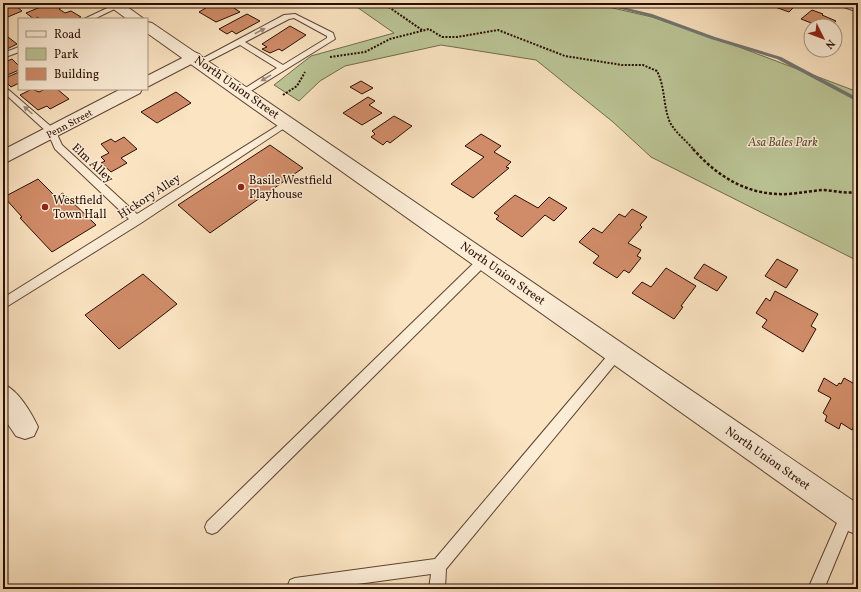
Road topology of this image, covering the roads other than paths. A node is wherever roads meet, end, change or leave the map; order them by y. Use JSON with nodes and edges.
{"nodes":[{"id":1,"x":846,"y":3,"type":"edge"},
{"id":2,"x":118,"y":4,"type":"edge"},
{"id":3,"x":858,"y":8,"type":"edge"},
{"id":4,"x":90,"y":18,"type":"edge"},
{"id":5,"x":135,"y":18,"type":"edge"},
{"id":6,"x":148,"y":27,"type":"edge"},
{"id":7,"x":239,"y":41,"type":"junction"},
{"id":8,"x":18,"y":49,"type":"edge"},
{"id":9,"x":3,"y":56,"type":"edge"},
{"id":10,"x":197,"y":60,"type":"junction"},
{"id":11,"x":283,"y":68,"type":"junction"},
{"id":12,"x":148,"y":82,"type":"edge"},
{"id":13,"x":3,"y":88,"type":"edge"},
{"id":14,"x":132,"y":90,"type":"edge"},
{"id":15,"x":243,"y":92,"type":"junction"},
{"id":16,"x":288,"y":123,"type":"junction"},
{"id":17,"x":52,"y":132,"type":"junction"},
{"id":18,"x":3,"y":158,"type":"edge"},
{"id":19,"x":136,"y":220,"type":"junction"},
{"id":20,"x":484,"y":260,"type":"junction"},
{"id":21,"x":3,"y":304,"type":"edge"},
{"id":22,"x":616,"y":352,"type":"junction"},
{"id":23,"x":3,"y":396,"type":"edge"},
{"id":24,"x":25,"y":426,"type":"dead end"},
{"id":25,"x":853,"y":517,"type":"edge"},
{"id":26,"x":212,"y":527,"type":"dead end"},
{"id":27,"x":439,"y":566,"type":"junction"},
{"id":28,"x":295,"y":585,"type":"dead end"},
{"id":29,"x":437,"y":589,"type":"edge"},
{"id":30,"x":816,"y":589,"type":"edge"}],
"edges":[{"from":1,"to":3,"type":"street"},
{"from":2,"to":4,"type":"lane"},
{"from":2,"to":5,"type":"street"},
{"from":6,"to":10,"type":"street","name":"North Union Street"},
{"from":7,"to":10,"type":"lane"},
{"from":7,"to":11,"type":"lane"},
{"from":7,"to":11,"type":"lane","one_way":true},
{"from":8,"to":9,"type":"lane"},
{"from":10,"to":12,"type":"street"},
{"from":10,"to":15,"type":"street","name":"North Union Street"},
{"from":11,"to":15,"type":"lane","one_way":true},
{"from":17,"to":13,"type":"lane","name":"Elm Alley","one_way":true},
{"from":14,"to":17,"type":"street","name":"Penn Street"},
{"from":15,"to":16,"type":"street","name":"North Union Street"},
{"from":16,"to":19,"type":"lane","name":"Hickory Alley"},
{"from":16,"to":20,"type":"street","name":"North Union Street"},
{"from":17,"to":18,"type":"street","name":"Penn Street"},
{"from":17,"to":19,"type":"lane","name":"Elm Alley"},
{"from":19,"to":21,"type":"lane","name":"Hickory Alley"},
{"from":20,"to":22,"type":"street","name":"North Union Street"},
{"from":20,"to":26,"type":"lane"},
{"from":22,"to":25,"type":"street","name":"North Union Street"},
{"from":22,"to":27,"type":"lane"},
{"from":23,"to":24,"type":"street"},
{"from":25,"to":30,"type":"lane"},
{"from":27,"to":28,"type":"lane"},
{"from":27,"to":29,"type":"lane"}]}
